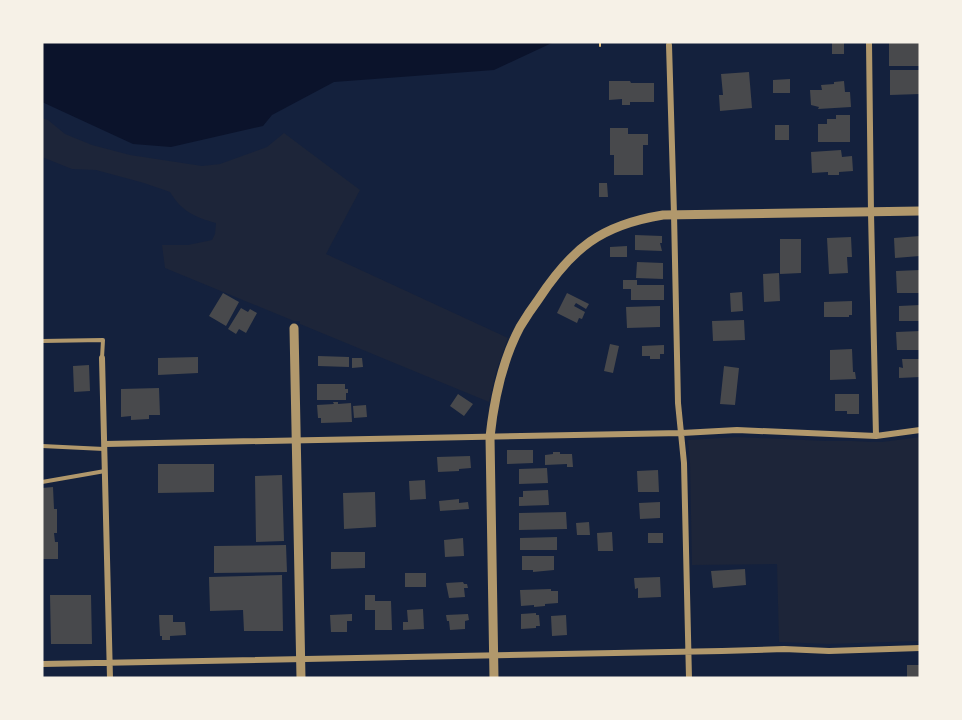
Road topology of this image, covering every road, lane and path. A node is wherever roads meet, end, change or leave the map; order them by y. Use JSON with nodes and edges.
{"nodes":[{"id":1,"x":869,"y":42,"type":"edge"},
{"id":2,"x":669,"y":45,"type":"dead end"},
{"id":3,"x":920,"y":211,"type":"edge"},
{"id":4,"x":871,"y":213,"type":"junction"},
{"id":5,"x":674,"y":214,"type":"junction"},
{"id":6,"x":294,"y":328,"type":"dead end"},
{"id":7,"x":42,"y":340,"type":"edge"},
{"id":8,"x":102,"y":358,"type":"joint"},
{"id":9,"x":920,"y":430,"type":"edge"},
{"id":10,"x":682,"y":433,"type":"junction"},
{"id":11,"x":876,"y":435,"type":"junction"},
{"id":12,"x":490,"y":437,"type":"junction"},
{"id":13,"x":297,"y":441,"type":"junction"},
{"id":14,"x":42,"y":446,"type":"edge"},
{"id":15,"x":105,"y":447,"type":"junction"},
{"id":16,"x":105,"y":471,"type":"junction"},
{"id":17,"x":42,"y":482,"type":"edge"},
{"id":18,"x":920,"y":648,"type":"edge"},
{"id":19,"x":688,"y":652,"type":"junction"},
{"id":20,"x":494,"y":656,"type":"junction"},
{"id":21,"x":300,"y":659,"type":"junction"},
{"id":22,"x":110,"y":663,"type":"junction"},
{"id":23,"x":42,"y":664,"type":"edge"},
{"id":24,"x":110,"y":678,"type":"edge"},
{"id":25,"x":301,"y":678,"type":"edge"},
{"id":26,"x":494,"y":678,"type":"edge"},
{"id":27,"x":689,"y":678,"type":"edge"}],
"edges":[{"from":1,"to":4,"type":"street"},
{"from":2,"to":5,"type":"street"},
{"from":3,"to":4,"type":"street"},
{"from":4,"to":5,"type":"street"},
{"from":4,"to":11,"type":"street"},
{"from":5,"to":10,"type":"street"},
{"from":5,"to":12,"type":"street"},
{"from":6,"to":13,"type":"street"},
{"from":7,"to":8,"type":"lane"},
{"from":8,"to":15,"type":"street"},
{"from":9,"to":11,"type":"street"},
{"from":10,"to":11,"type":"street"},
{"from":10,"to":12,"type":"street"},
{"from":10,"to":19,"type":"street"},
{"from":12,"to":13,"type":"street"},
{"from":12,"to":20,"type":"street"},
{"from":13,"to":15,"type":"street"},
{"from":13,"to":21,"type":"street"},
{"from":14,"to":15,"type":"lane"},
{"from":15,"to":16,"type":"street"},
{"from":16,"to":17,"type":"lane"},
{"from":16,"to":22,"type":"street"},
{"from":18,"to":19,"type":"street"},
{"from":19,"to":20,"type":"street"},
{"from":19,"to":27,"type":"street"},
{"from":20,"to":21,"type":"street"},
{"from":20,"to":26,"type":"street"},
{"from":21,"to":22,"type":"street"},
{"from":21,"to":25,"type":"street"},
{"from":22,"to":23,"type":"street"},
{"from":22,"to":24,"type":"street"}]}
